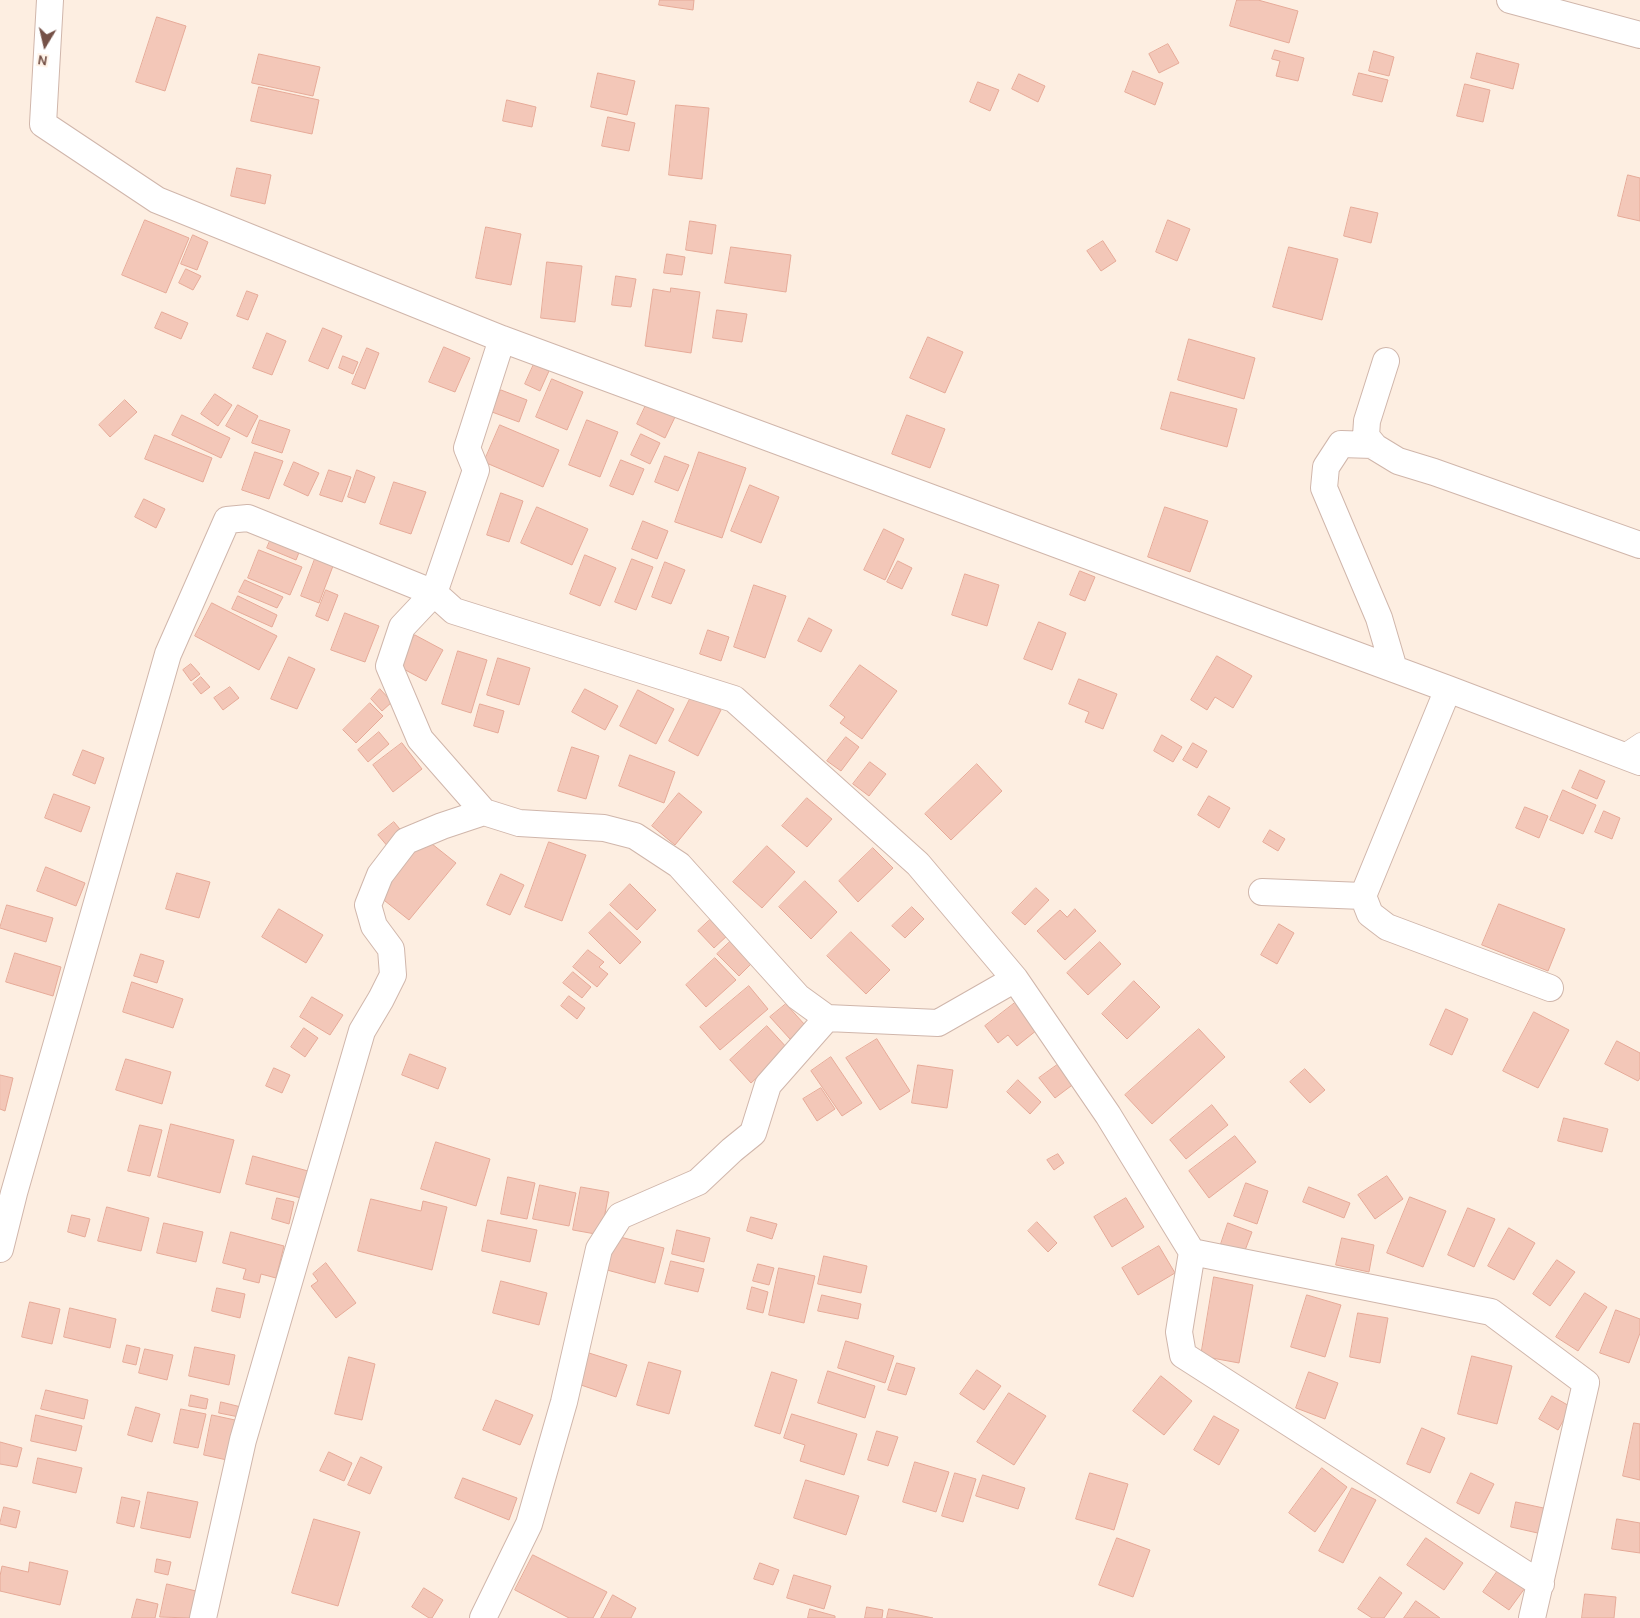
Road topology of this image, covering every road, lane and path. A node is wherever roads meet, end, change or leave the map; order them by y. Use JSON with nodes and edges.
{"nodes":[{"id":1,"x":50,"y":0,"type":"edge"},
{"id":2,"x":1510,"y":0,"type":"edge"},
{"id":3,"x":1640,"y":35,"type":"edge"},
{"id":4,"x":502,"y":339,"type":"junction"},
{"id":5,"x":1386,"y":361,"type":"dead end"},
{"id":6,"x":1373,"y":444,"type":"junction"},
{"id":7,"x":1640,"y":544,"type":"edge"},
{"id":8,"x":434,"y":593,"type":"junction"},
{"id":9,"x":1394,"y":669,"type":"junction"},
{"id":10,"x":1448,"y":689,"type":"junction"},
{"id":11,"x":1633,"y":752,"type":"edge"},
{"id":12,"x":484,"y":812,"type":"junction"},
{"id":13,"x":1262,"y":892,"type":"dead end"},
{"id":14,"x":1363,"y":896,"type":"junction"},
{"id":15,"x":1015,"y":979,"type":"junction"},
{"id":16,"x":1550,"y":988,"type":"dead end"},
{"id":17,"x":827,"y":1018,"type":"junction"},
{"id":18,"x":0,"y":1249,"type":"edge"},
{"id":19,"x":1192,"y":1252,"type":"junction"},
{"id":20,"x":1541,"y":1584,"type":"junction"},
{"id":21,"x":202,"y":1618,"type":"edge"},
{"id":22,"x":483,"y":1618,"type":"edge"},
{"id":23,"x":1532,"y":1618,"type":"edge"}],
"edges":[{"from":1,"to":4,"type":"street"},
{"from":2,"to":3,"type":"street"},
{"from":4,"to":8,"type":"street"},
{"from":4,"to":9,"type":"street"},
{"from":5,"to":6,"type":"street"},
{"from":6,"to":7,"type":"street"},
{"from":6,"to":9,"type":"street"},
{"from":8,"to":12,"type":"street"},
{"from":8,"to":15,"type":"street"},
{"from":8,"to":18,"type":"street"},
{"from":9,"to":10,"type":"street"},
{"from":10,"to":11,"type":"street"},
{"from":10,"to":14,"type":"street"},
{"from":12,"to":17,"type":"street"},
{"from":12,"to":21,"type":"street"},
{"from":13,"to":14,"type":"street"},
{"from":14,"to":16,"type":"street"},
{"from":15,"to":17,"type":"street"},
{"from":15,"to":19,"type":"street"},
{"from":17,"to":22,"type":"street"},
{"from":19,"to":20,"type":"street"},
{"from":19,"to":20,"type":"street"},
{"from":20,"to":23,"type":"street"}]}
